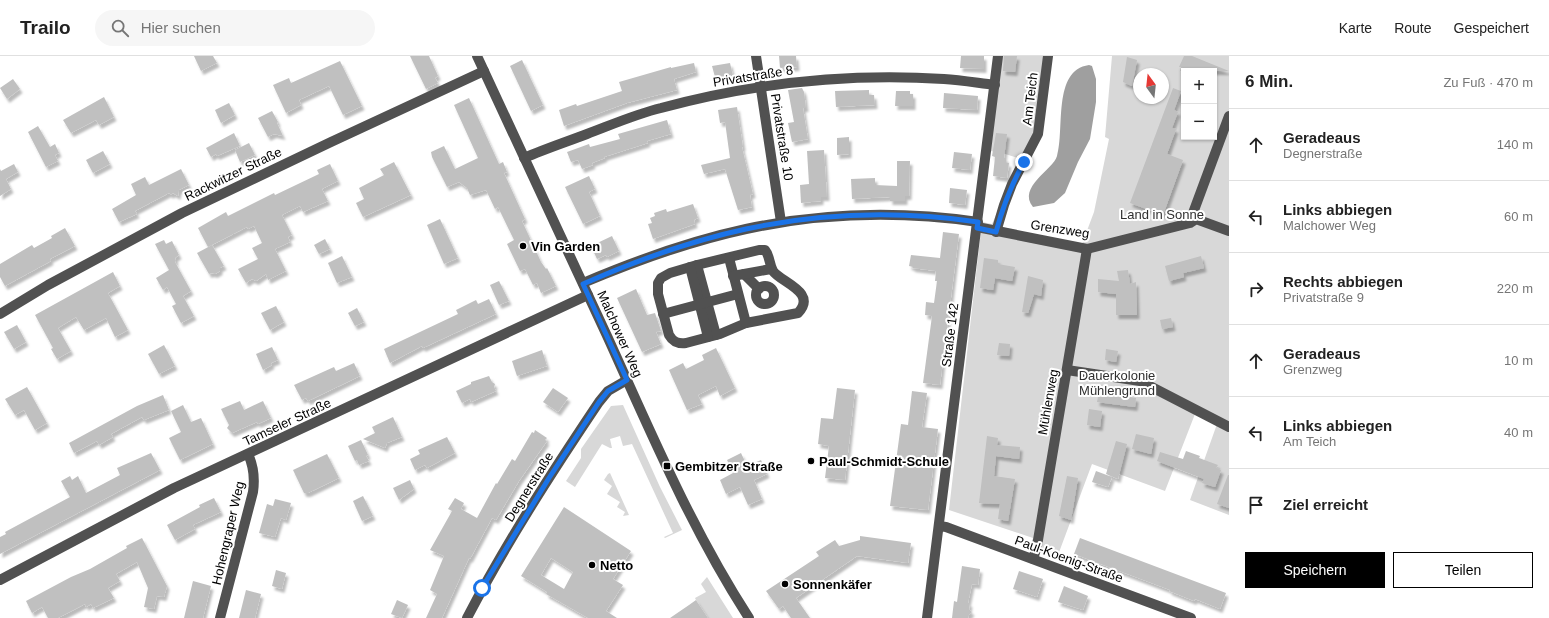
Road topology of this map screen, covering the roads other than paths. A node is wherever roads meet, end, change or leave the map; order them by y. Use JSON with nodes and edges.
{"nodes":[{"id":1,"x":477,"y":56,"type":"edge"},
{"id":2,"x":756,"y":56,"type":"edge"},
{"id":3,"x":998,"y":56,"type":"edge"},
{"id":4,"x":1048,"y":56,"type":"edge"},
{"id":5,"x":484,"y":72,"type":"junction"},
{"id":6,"x":995,"y":85,"type":"junction"},
{"id":7,"x":761,"y":86,"type":"junction"},
{"id":8,"x":1229,"y":116,"type":"edge"},
{"id":9,"x":524,"y":158,"type":"junction"},
{"id":10,"x":1196,"y":219,"type":"junction"},
{"id":11,"x":782,"y":222,"type":"junction"},
{"id":12,"x":977,"y":225,"type":"junction"},
{"id":13,"x":1229,"y":231,"type":"edge"},
{"id":14,"x":996,"y":232,"type":"junction"},
{"id":15,"x":1087,"y":249,"type":"junction"},
{"id":16,"x":729,"y":258,"type":"junction"},
{"id":17,"x":693,"y":266,"type":"junction"},
{"id":18,"x":775,"y":272,"type":"junction"},
{"id":19,"x":744,"y":274,"type":"junction"},
{"id":20,"x":733,"y":276,"type":"junction"},
{"id":21,"x":583,"y":284,"type":"junction"},
{"id":22,"x":770,"y":288,"type":"junction"},
{"id":23,"x":759,"y":289,"type":"junction"},
{"id":24,"x":738,"y":294,"type":"junction"},
{"id":25,"x":588,"y":295,"type":"junction"},
{"id":26,"x":703,"y":303,"type":"junction"},
{"id":27,"x":768,"y":303,"type":"junction"},
{"id":28,"x":0,"y":314,"type":"edge"},
{"id":29,"x":663,"y":314,"type":"junction"},
{"id":30,"x":771,"y":318,"type":"junction"},
{"id":31,"x":746,"y":323,"type":"junction"},
{"id":32,"x":712,"y":336,"type":"junction"},
{"id":33,"x":1067,"y":370,"type":"junction"},
{"id":34,"x":627,"y":380,"type":"junction"},
{"id":35,"x":1229,"y":427,"type":"edge"},
{"id":36,"x":248,"y":454,"type":"junction"},
{"id":37,"x":939,"y":526,"type":"junction"},
{"id":38,"x":1032,"y":559,"type":"junction"},
{"id":39,"x":0,"y":580,"type":"edge"},
{"id":40,"x":220,"y":618,"type":"edge"},
{"id":41,"x":466,"y":618,"type":"edge"},
{"id":42,"x":749,"y":618,"type":"edge"},
{"id":43,"x":927,"y":618,"type":"edge"},
{"id":44,"x":1190,"y":618,"type":"edge"}],
"edges":[{"from":1,"to":5,"type":"street","name":"Malchower Weg"},
{"from":2,"to":7,"type":"street","name":"Privatstraße 10"},
{"from":3,"to":6,"type":"street","name":"Straße 142"},
{"from":4,"to":14,"type":"street","name":"Am Teich"},
{"from":5,"to":9,"type":"street","name":"Malchower Weg"},
{"from":5,"to":28,"type":"street","name":"Rackwitzer Straße"},
{"from":6,"to":7,"type":"street","name":"Privatstraße 8"},
{"from":6,"to":12,"type":"street","name":"Straße 142"},
{"from":7,"to":9,"type":"street","name":"Privatstraße 8"},
{"from":7,"to":11,"type":"street","name":"Privatstraße 10"},
{"from":8,"to":10,"type":"street"},
{"from":9,"to":21,"type":"street","name":"Malchower Weg"},
{"from":10,"to":13,"type":"street"},
{"from":10,"to":15,"type":"street","name":"Grenzweg"},
{"from":11,"to":12,"type":"street","name":"Grenzweg"},
{"from":11,"to":21,"type":"street","name":"Grenzweg"},
{"from":12,"to":14,"type":"street","name":"Grenzweg"},
{"from":12,"to":37,"type":"street","name":"Straße 142"},
{"from":14,"to":15,"type":"street","name":"Grenzweg"},
{"from":15,"to":33,"type":"street","name":"Mühlenweg"},
{"from":16,"to":17,"type":"street"},
{"from":16,"to":18,"type":"street"},
{"from":16,"to":20,"type":"street"},
{"from":17,"to":26,"type":"street"},
{"from":17,"to":29,"type":"street"},
{"from":18,"to":19,"type":"street"},
{"from":18,"to":22,"type":"street"},
{"from":18,"to":30,"type":"street"},
{"from":19,"to":20,"type":"street"},
{"from":19,"to":23,"type":"street"},
{"from":20,"to":24,"type":"street"},
{"from":21,"to":25,"type":"street","name":"Malchower Weg"},
{"from":22,"to":23,"type":"street"},
{"from":22,"to":27,"type":"street"},
{"from":23,"to":27,"type":"street"},
{"from":24,"to":26,"type":"street"},
{"from":24,"to":31,"type":"street"},
{"from":25,"to":34,"type":"street","name":"Malchower Weg"},
{"from":25,"to":36,"type":"street","name":"Tamseler Straße"},
{"from":26,"to":29,"type":"street"},
{"from":26,"to":32,"type":"street"},
{"from":27,"to":30,"type":"street"},
{"from":29,"to":32,"type":"street"},
{"from":30,"to":31,"type":"street"},
{"from":31,"to":32,"type":"street"},
{"from":33,"to":35,"type":"street"},
{"from":33,"to":38,"type":"street","name":"Mühlenweg"},
{"from":34,"to":41,"type":"street","name":"Degnerstraße"},
{"from":34,"to":42,"type":"street","name":"Malchower Weg"},
{"from":36,"to":39,"type":"street","name":"Tamseler Straße"},
{"from":36,"to":40,"type":"street","name":"Hohengraper Weg"},
{"from":37,"to":38,"type":"street","name":"Paul-Koenig-Straße"},
{"from":37,"to":43,"type":"street","name":"Straße 142"},
{"from":38,"to":44,"type":"street","name":"Paul-Koenig-Straße"}]}
